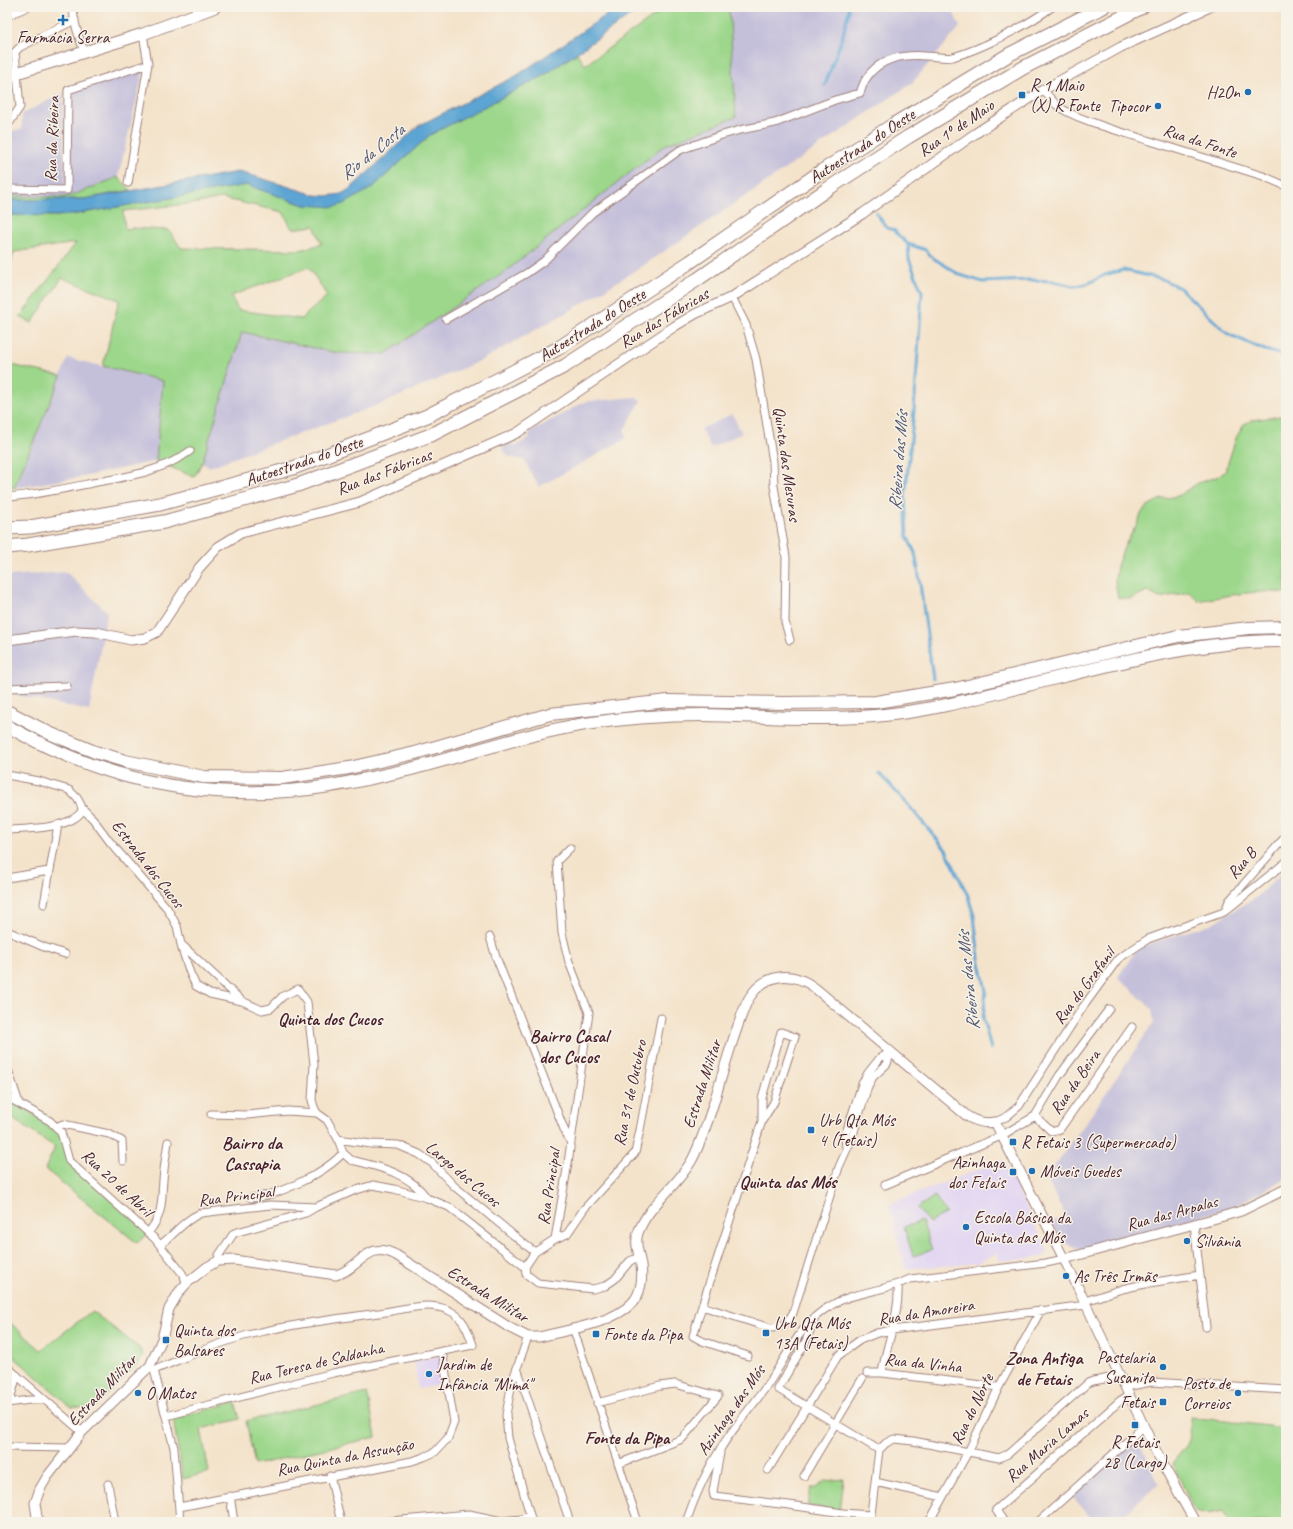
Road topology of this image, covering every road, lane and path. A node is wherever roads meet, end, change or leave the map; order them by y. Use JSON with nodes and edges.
{"nodes":[{"id":1,"x":27,"y":7,"type":"edge"},
{"id":2,"x":82,"y":7,"type":"edge"},
{"id":3,"x":215,"y":7,"type":"edge"},
{"id":4,"x":1052,"y":7,"type":"edge"},
{"id":5,"x":1103,"y":7,"type":"edge"},
{"id":6,"x":1142,"y":7,"type":"edge"},
{"id":7,"x":1210,"y":7,"type":"edge"},
{"id":8,"x":72,"y":8,"type":"edge"},
{"id":9,"x":7,"y":16,"type":"edge"},
{"id":10,"x":75,"y":20,"type":"junction"},
{"id":11,"x":143,"y":34,"type":"junction"},
{"id":12,"x":84,"y":52,"type":"junction"},
{"id":13,"x":148,"y":64,"type":"junction"},
{"id":14,"x":12,"y":75,"type":"edge"},
{"id":15,"x":1043,"y":90,"type":"junction"},
{"id":16,"x":7,"y":124,"type":"edge"},
{"id":17,"x":128,"y":183,"type":"dead end"},
{"id":18,"x":1286,"y":186,"type":"edge"},
{"id":19,"x":7,"y":189,"type":"edge"},
{"id":20,"x":732,"y":297,"type":"junction"},
{"id":21,"x":446,"y":319,"type":"dead end"},
{"id":22,"x":190,"y":451,"type":"dead end"},
{"id":23,"x":7,"y":498,"type":"edge"},
{"id":24,"x":7,"y":528,"type":"edge"},
{"id":25,"x":7,"y":547,"type":"edge"},
{"id":26,"x":1286,"y":627,"type":"edge"},
{"id":27,"x":7,"y":640,"type":"edge"},
{"id":28,"x":790,"y":640,"type":"dead end"},
{"id":29,"x":1286,"y":641,"type":"edge"},
{"id":30,"x":67,"y":686,"type":"dead end"},
{"id":31,"x":7,"y":688,"type":"edge"},
{"id":32,"x":7,"y":711,"type":"edge"},
{"id":33,"x":7,"y":726,"type":"edge"},
{"id":34,"x":7,"y":775,"type":"edge"},
{"id":35,"x":82,"y":808,"type":"junction"},
{"id":36,"x":58,"y":825,"type":"junction"},
{"id":37,"x":7,"y":830,"type":"edge"},
{"id":38,"x":1286,"y":836,"type":"edge"},
{"id":39,"x":570,"y":848,"type":"dead end"},
{"id":40,"x":1286,"y":862,"type":"edge"},
{"id":41,"x":49,"y":871,"type":"junction"},
{"id":42,"x":7,"y":878,"type":"edge"},
{"id":43,"x":44,"y":904,"type":"dead end"},
{"id":44,"x":1224,"y":912,"type":"junction"},
{"id":45,"x":7,"y":931,"type":"edge"},
{"id":46,"x":490,"y":937,"type":"dead end"},
{"id":47,"x":181,"y":944,"type":"junction"},
{"id":48,"x":65,"y":954,"type":"dead end"},
{"id":49,"x":242,"y":1001,"type":"junction"},
{"id":50,"x":1109,"y":1009,"type":"dead end"},
{"id":51,"x":661,"y":1018,"type":"dead end"},
{"id":52,"x":1132,"y":1027,"type":"dead end"},
{"id":53,"x":891,"y":1052,"type":"junction"},
{"id":54,"x":7,"y":1067,"type":"edge"},
{"id":55,"x":7,"y":1096,"type":"edge"},
{"id":56,"x":19,"y":1103,"type":"junction"},
{"id":57,"x":317,"y":1113,"type":"junction"},
{"id":58,"x":211,"y":1114,"type":"dead end"},
{"id":59,"x":1035,"y":1116,"type":"junction"},
{"id":60,"x":762,"y":1121,"type":"junction"},
{"id":61,"x":994,"y":1122,"type":"junction"},
{"id":62,"x":56,"y":1127,"type":"junction"},
{"id":63,"x":1001,"y":1136,"type":"junction"},
{"id":64,"x":338,"y":1139,"type":"junction"},
{"id":65,"x":168,"y":1142,"type":"dead end"},
{"id":66,"x":571,"y":1143,"type":"junction"},
{"id":67,"x":343,"y":1153,"type":"junction"},
{"id":68,"x":123,"y":1161,"type":"dead end"},
{"id":69,"x":884,"y":1185,"type":"dead end"},
{"id":70,"x":1286,"y":1189,"type":"edge"},
{"id":71,"x":251,"y":1198,"type":"dead end"},
{"id":72,"x":427,"y":1198,"type":"junction"},
{"id":73,"x":316,"y":1207,"type":"junction"},
{"id":74,"x":1194,"y":1224,"type":"junction"},
{"id":75,"x":148,"y":1233,"type":"junction"},
{"id":76,"x":555,"y":1239,"type":"junction"},
{"id":77,"x":160,"y":1245,"type":"junction"},
{"id":78,"x":535,"y":1252,"type":"junction"},
{"id":79,"x":639,"y":1257,"type":"junction"},
{"id":80,"x":1064,"y":1259,"type":"junction"},
{"id":81,"x":218,"y":1261,"type":"junction"},
{"id":82,"x":525,"y":1267,"type":"junction"},
{"id":83,"x":1200,"y":1275,"type":"junction"},
{"id":84,"x":188,"y":1283,"type":"junction"},
{"id":85,"x":898,"y":1285,"type":"junction"},
{"id":86,"x":1085,"y":1303,"type":"junction"},
{"id":87,"x":702,"y":1306,"type":"junction"},
{"id":88,"x":1041,"y":1310,"type":"junction"},
{"id":89,"x":817,"y":1315,"type":"junction"},
{"id":90,"x":573,"y":1328,"type":"junction"},
{"id":91,"x":1206,"y":1328,"type":"dead end"},
{"id":92,"x":892,"y":1330,"type":"junction"},
{"id":93,"x":528,"y":1337,"type":"junction"},
{"id":94,"x":442,"y":1351,"type":"junction"},
{"id":95,"x":748,"y":1356,"type":"dead end"},
{"id":96,"x":7,"y":1367,"type":"edge"},
{"id":97,"x":152,"y":1368,"type":"junction"},
{"id":98,"x":517,"y":1368,"type":"junction"},
{"id":99,"x":867,"y":1373,"type":"dead end"},
{"id":100,"x":882,"y":1373,"type":"junction"},
{"id":101,"x":17,"y":1375,"type":"junction"},
{"id":102,"x":1121,"y":1376,"type":"junction"},
{"id":103,"x":862,"y":1379,"type":"dead end"},
{"id":104,"x":999,"y":1387,"type":"junction"},
{"id":105,"x":1286,"y":1390,"type":"edge"},
{"id":106,"x":1128,"y":1391,"type":"junction"},
{"id":107,"x":45,"y":1400,"type":"junction"},
{"id":108,"x":8,"y":1403,"type":"edge"},
{"id":109,"x":597,"y":1403,"type":"junction"},
{"id":110,"x":806,"y":1407,"type":"junction"},
{"id":111,"x":166,"y":1416,"type":"junction"},
{"id":112,"x":836,"y":1424,"type":"junction"},
{"id":113,"x":1144,"y":1426,"type":"junction"},
{"id":114,"x":82,"y":1432,"type":"junction"},
{"id":115,"x":722,"y":1446,"type":"junction"},
{"id":116,"x":7,"y":1447,"type":"edge"},
{"id":117,"x":70,"y":1448,"type":"junction"},
{"id":118,"x":879,"y":1450,"type":"junction"},
{"id":119,"x":968,"y":1452,"type":"junction"},
{"id":120,"x":618,"y":1464,"type":"junction"},
{"id":121,"x":768,"y":1470,"type":"dead end"},
{"id":122,"x":330,"y":1476,"type":"junction"},
{"id":123,"x":804,"y":1476,"type":"dead end"},
{"id":124,"x":875,"y":1482,"type":"junction"},
{"id":125,"x":108,"y":1484,"type":"dead end"},
{"id":126,"x":230,"y":1496,"type":"junction"},
{"id":127,"x":943,"y":1497,"type":"junction"},
{"id":128,"x":179,"y":1507,"type":"junction"},
{"id":129,"x":531,"y":1519,"type":"edge"},
{"id":130,"x":870,"y":1519,"type":"edge"},
{"id":131,"x":40,"y":1522,"type":"edge"},
{"id":132,"x":115,"y":1522,"type":"edge"},
{"id":133,"x":180,"y":1522,"type":"edge"},
{"id":134,"x":234,"y":1522,"type":"edge"},
{"id":135,"x":341,"y":1522,"type":"edge"},
{"id":136,"x":380,"y":1522,"type":"edge"},
{"id":137,"x":502,"y":1522,"type":"edge"},
{"id":138,"x":570,"y":1522,"type":"edge"},
{"id":139,"x":638,"y":1522,"type":"edge"},
{"id":140,"x":686,"y":1522,"type":"edge"},
{"id":141,"x":929,"y":1522,"type":"edge"},
{"id":142,"x":1004,"y":1522,"type":"edge"},
{"id":143,"x":1038,"y":1522,"type":"edge"},
{"id":144,"x":1194,"y":1522,"type":"edge"}],
"edges":[{"from":1,"to":9,"type":"street"},
{"from":2,"to":8,"type":"street"},
{"from":3,"to":11,"type":"main road"},
{"from":4,"to":21,"type":"street"},
{"from":5,"to":24,"type":"highway","name":"Autoestrada do Oeste"},
{"from":6,"to":25,"type":"highway","name":"Autoestrada do Oeste"},
{"from":7,"to":15,"type":"street","name":"Rua 1º de Maio"},
{"from":8,"to":10,"type":"street"},
{"from":10,"to":12,"type":"street"},
{"from":10,"to":14,"type":"street"},
{"from":11,"to":12,"type":"main road"},
{"from":11,"to":13,"type":"street"},
{"from":12,"to":14,"type":"main road"},
{"from":13,"to":17,"type":"street"},
{"from":13,"to":19,"type":"street","name":"Rua da Ribeira"},
{"from":14,"to":16,"type":"street"},
{"from":15,"to":18,"type":"street","name":"Rua da Fonte"},
{"from":15,"to":20,"type":"street","name":"Rua 1º de Maio"},
{"from":20,"to":27,"type":"street","name":"Rua das Fábricas"},
{"from":20,"to":28,"type":"street","name":"Quinta das Mesuras"},
{"from":22,"to":23,"type":"street"},
{"from":26,"to":32,"type":"highway"},
{"from":29,"to":33,"type":"highway"},
{"from":30,"to":31,"type":"street"},
{"from":34,"to":35,"type":"street"},
{"from":35,"to":36,"type":"street"},
{"from":35,"to":47,"type":"street","name":"Estrada dos Cucos"},
{"from":36,"to":37,"type":"street"},
{"from":36,"to":41,"type":"street"},
{"from":38,"to":44,"type":"street","name":"Rua B"},
{"from":39,"to":66,"type":"street","name":"Rua Principal"},
{"from":40,"to":44,"type":"street","name":"Rua do Grafanil"},
{"from":41,"to":42,"type":"street"},
{"from":41,"to":43,"type":"street"},
{"from":44,"to":61,"type":"street","name":"Rua do Grafanil"},
{"from":45,"to":48,"type":"street"},
{"from":46,"to":66,"type":"street"},
{"from":47,"to":49,"type":"street","name":"Estrada dos Cucos"},
{"from":47,"to":49,"type":"street","name":"Estrada dos Cucos"},
{"from":49,"to":57,"type":"street","name":"Estrada dos Cucos"},
{"from":50,"to":59,"type":"street"},
{"from":51,"to":76,"type":"street","name":"Rua 31 de Outubro"},
{"from":52,"to":59,"type":"street","name":"Rua da Beira"},
{"from":53,"to":61,"type":"street","name":"Estrada Militar"},
{"from":53,"to":79,"type":"street","name":"Estrada Militar"},
{"from":53,"to":87,"type":"street"},
{"from":54,"to":56,"type":"street"},
{"from":55,"to":56,"type":"street","name":"Rua 20 de Abril"},
{"from":56,"to":62,"type":"street","name":"Rua 20 de Abril"},
{"from":57,"to":58,"type":"street"},
{"from":57,"to":64,"type":"street"},
{"from":59,"to":63,"type":"street"},
{"from":60,"to":60,"type":"street"},
{"from":60,"to":87,"type":"street"},
{"from":61,"to":63,"type":"street"},
{"from":62,"to":68,"type":"street"},
{"from":62,"to":75,"type":"street","name":"Rua 20 de Abril"},
{"from":63,"to":69,"type":"street"},
{"from":63,"to":80,"type":"street"},
{"from":64,"to":67,"type":"street"},
{"from":64,"to":78,"type":"street","name":"Largo dos Cucos"},
{"from":65,"to":75,"type":"street"},
{"from":66,"to":76,"type":"street","name":"Rua Principal"},
{"from":67,"to":71,"type":"street"},
{"from":67,"to":72,"type":"street"},
{"from":70,"to":74,"type":"street","name":"Rua das Arpalas"},
{"from":72,"to":73,"type":"street","name":"Rua Principal"},
{"from":72,"to":82,"type":"street","name":"Rua Principal"},
{"from":73,"to":77,"type":"street","name":"Rua Principal"},
{"from":73,"to":81,"type":"street"},
{"from":74,"to":80,"type":"street","name":"Rua das Arpalas"},
{"from":74,"to":83,"type":"street"},
{"from":75,"to":77,"type":"street","name":"Rua 20 de Abril"},
{"from":76,"to":78,"type":"street","name":"Rua Principal"},
{"from":77,"to":84,"type":"street","name":"Rua 20 de Abril"},
{"from":78,"to":82,"type":"street","name":"Rua Principal"},
{"from":79,"to":82,"type":"street"},
{"from":79,"to":90,"type":"street","name":"Estrada Militar"},
{"from":80,"to":85,"type":"street","name":"Azinhaga das Mós"},
{"from":80,"to":86,"type":"street"},
{"from":81,"to":84,"type":"street","name":"Estrada Militar"},
{"from":81,"to":93,"type":"street","name":"Estrada Militar"},
{"from":83,"to":86,"type":"street","name":"Rua da Amoreira"},
{"from":83,"to":91,"type":"street"},
{"from":84,"to":97,"type":"street","name":"Estrada Militar"},
{"from":85,"to":89,"type":"street","name":"Azinhaga das Mós"},
{"from":85,"to":92,"type":"street"},
{"from":86,"to":88,"type":"street","name":"Rua da Amoreira"},
{"from":86,"to":102,"type":"street"},
{"from":87,"to":95,"type":"street"},
{"from":88,"to":92,"type":"street","name":"Rua da Amoreira"},
{"from":88,"to":104,"type":"street","name":"Rua do Norte"},
{"from":89,"to":110,"type":"street"},
{"from":89,"to":115,"type":"street","name":"Azinhaga das Mós"},
{"from":90,"to":93,"type":"street","name":"Estrada Militar"},
{"from":90,"to":109,"type":"street"},
{"from":92,"to":100,"type":"street"},
{"from":92,"to":110,"type":"street","name":"Rua da Amoreira"},
{"from":93,"to":98,"type":"street"},
{"from":94,"to":97,"type":"street","name":"Rua Teresa de Saldanha"},
{"from":94,"to":111,"type":"street","name":"Rua Teresa de Saldanha"},
{"from":94,"to":122,"type":"street","name":"Rua Quinta da Assunção"},
{"from":96,"to":101,"type":"street"},
{"from":97,"to":111,"type":"street"},
{"from":97,"to":114,"type":"street","name":"Estrada Militar"},
{"from":98,"to":129,"type":"street"},
{"from":98,"to":138,"type":"street"},
{"from":99,"to":100,"type":"street","name":"Rua da Vinha"},
{"from":100,"to":104,"type":"street","name":"Rua da Vinha"},
{"from":101,"to":107,"type":"street"},
{"from":101,"to":108,"type":"street"},
{"from":102,"to":106,"type":"street"},
{"from":102,"to":119,"type":"street"},
{"from":103,"to":112,"type":"street","name":"Rua da Vinha"},
{"from":104,"to":119,"type":"street","name":"Rua do Norte"},
{"from":105,"to":106,"type":"street"},
{"from":106,"to":113,"type":"street"},
{"from":106,"to":142,"type":"street","name":"Rua Maria Lamas"},
{"from":107,"to":108,"type":"street"},
{"from":107,"to":114,"type":"street"},
{"from":109,"to":120,"type":"street"},
{"from":109,"to":120,"type":"street"},
{"from":110,"to":112,"type":"street"},
{"from":110,"to":121,"type":"street","name":"Rua da Amoreira"},
{"from":111,"to":128,"type":"street"},
{"from":112,"to":118,"type":"street"},
{"from":112,"to":123,"type":"street","name":"Rua da Vinha"},
{"from":113,"to":143,"type":"street"},
{"from":113,"to":144,"type":"street"},
{"from":114,"to":117,"type":"street","name":"Estrada Militar"},
{"from":115,"to":130,"type":"street"},
{"from":115,"to":140,"type":"street","name":"Azinhaga das Mós"},
{"from":116,"to":117,"type":"street"},
{"from":117,"to":131,"type":"street","name":"Estrada Militar"},
{"from":118,"to":119,"type":"street"},
{"from":118,"to":124,"type":"street"},
{"from":119,"to":127,"type":"street","name":"Rua do Norte"},
{"from":120,"to":139,"type":"street"},
{"from":122,"to":126,"type":"street","name":"Rua Quinta da Assunção"},
{"from":122,"to":135,"type":"street"},
{"from":124,"to":127,"type":"street"},
{"from":124,"to":130,"type":"street"},
{"from":125,"to":132,"type":"street"},
{"from":126,"to":128,"type":"street","name":"Rua Quinta da Assunção"},
{"from":126,"to":134,"type":"street"},
{"from":127,"to":141,"type":"street","name":"Rua do Norte"},
{"from":128,"to":133,"type":"street"},
{"from":129,"to":137,"type":"street"},
{"from":136,"to":137,"type":"street"}]}
